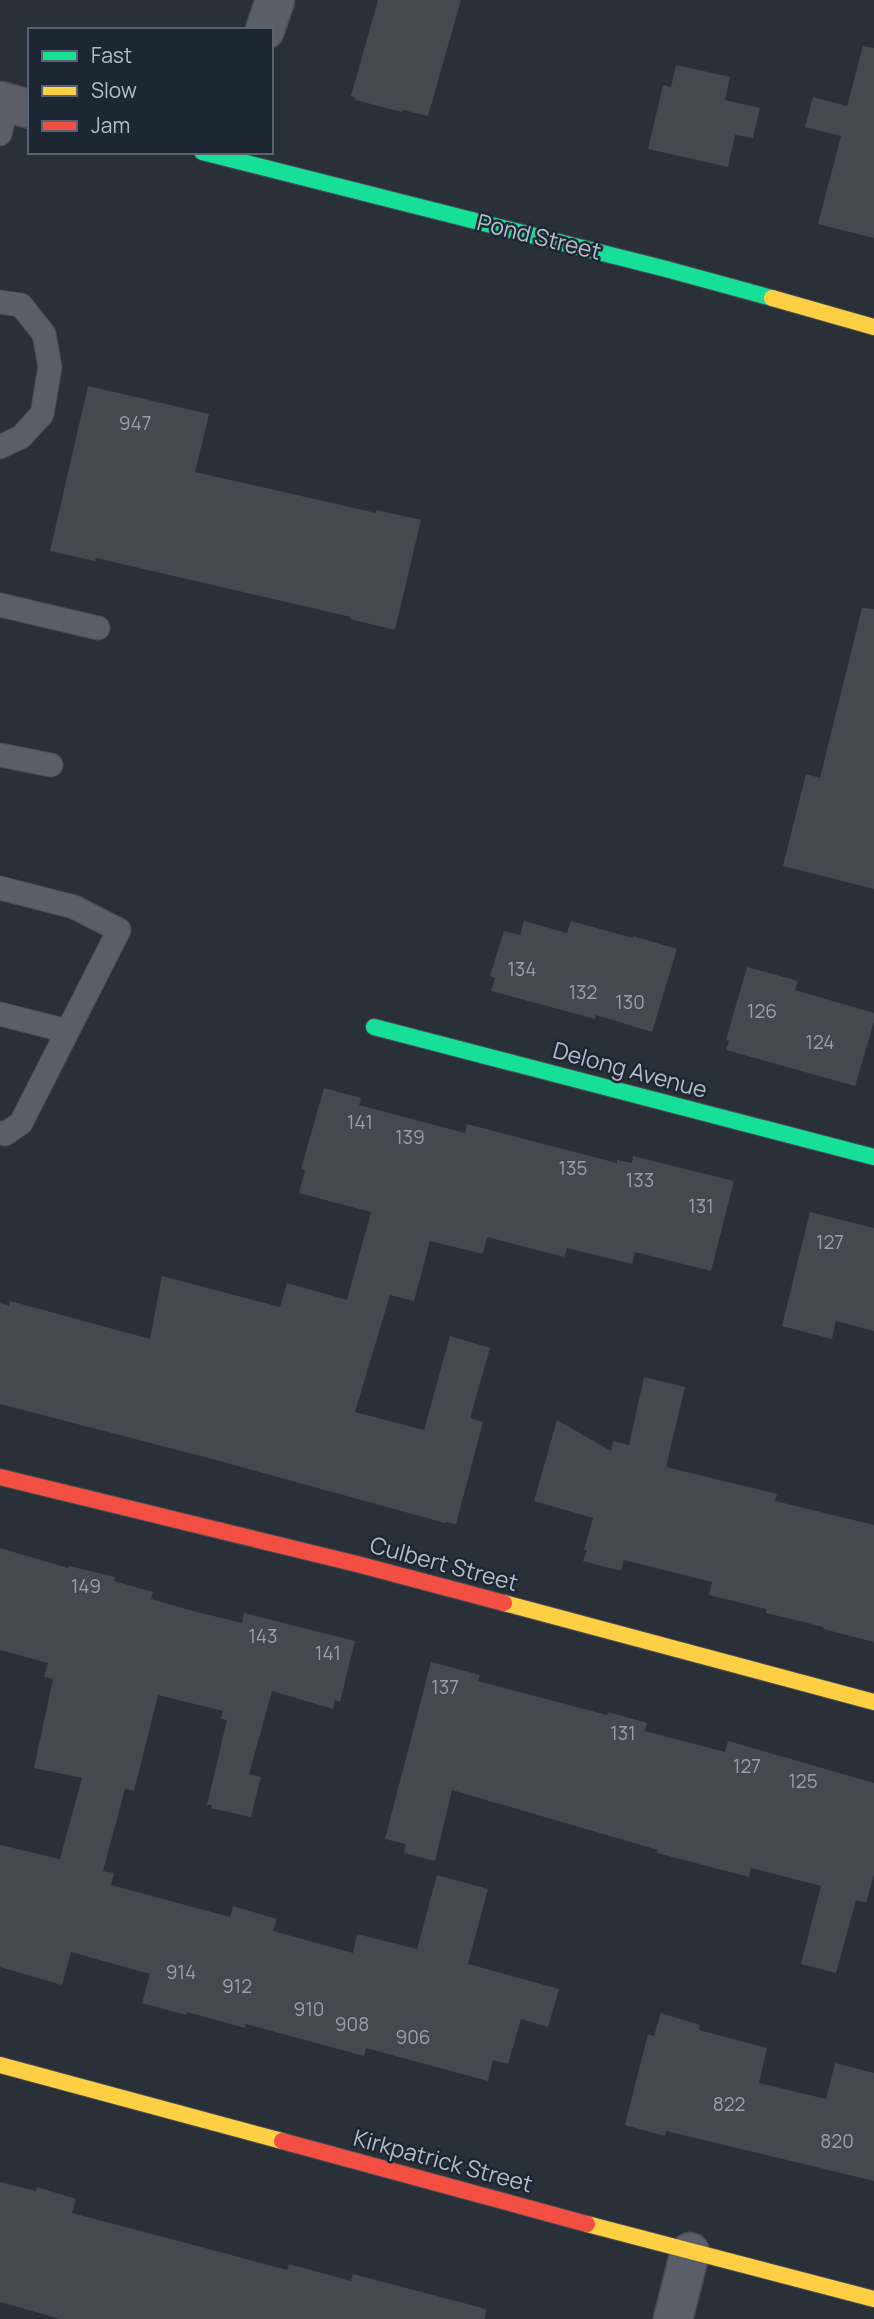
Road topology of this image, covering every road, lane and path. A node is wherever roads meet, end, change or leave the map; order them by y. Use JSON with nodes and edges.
{"nodes":[{"id":1,"x":275,"y":0,"type":"edge"},
{"id":2,"x":266,"y":28,"type":"edge"},
{"id":3,"x":218,"y":154,"type":"edge"},
{"id":4,"x":0,"y":302,"type":"edge"},
{"id":5,"x":874,"y":327,"type":"edge"},
{"id":6,"x":0,"y":447,"type":"edge"},
{"id":7,"x":0,"y":605,"type":"edge"},
{"id":8,"x":98,"y":628,"type":"dead end"},
{"id":9,"x":0,"y":755,"type":"edge"},
{"id":10,"x":51,"y":765,"type":"dead end"},
{"id":11,"x":0,"y":888,"type":"edge"},
{"id":12,"x":0,"y":1014,"type":"edge"},
{"id":13,"x":374,"y":1027,"type":"dead end"},
{"id":14,"x":67,"y":1031,"type":"junction"},
{"id":15,"x":0,"y":1133,"type":"edge"},
{"id":16,"x":874,"y":1157,"type":"edge"},
{"id":17,"x":0,"y":1477,"type":"edge"},
{"id":18,"x":874,"y":1702,"type":"edge"},
{"id":19,"x":0,"y":2065,"type":"edge"},
{"id":20,"x":690,"y":2252,"type":"junction"},
{"id":21,"x":874,"y":2299,"type":"edge"},
{"id":22,"x":673,"y":2319,"type":"edge"}],
"edges":[{"from":1,"to":2,"type":"street"},
{"from":3,"to":5,"type":"street","name":"Pond Street"},
{"from":4,"to":6,"type":"lane"},
{"from":7,"to":8,"type":"lane"},
{"from":9,"to":10,"type":"lane"},
{"from":11,"to":14,"type":"lane"},
{"from":12,"to":14,"type":"lane"},
{"from":13,"to":16,"type":"street","name":"Delong Avenue"},
{"from":14,"to":15,"type":"lane"},
{"from":17,"to":18,"type":"street","name":"Culbert Street"},
{"from":19,"to":20,"type":"street","name":"Kirkpatrick Street"},
{"from":20,"to":21,"type":"street","name":"Kirkpatrick Street"},
{"from":20,"to":22,"type":"street"}]}
